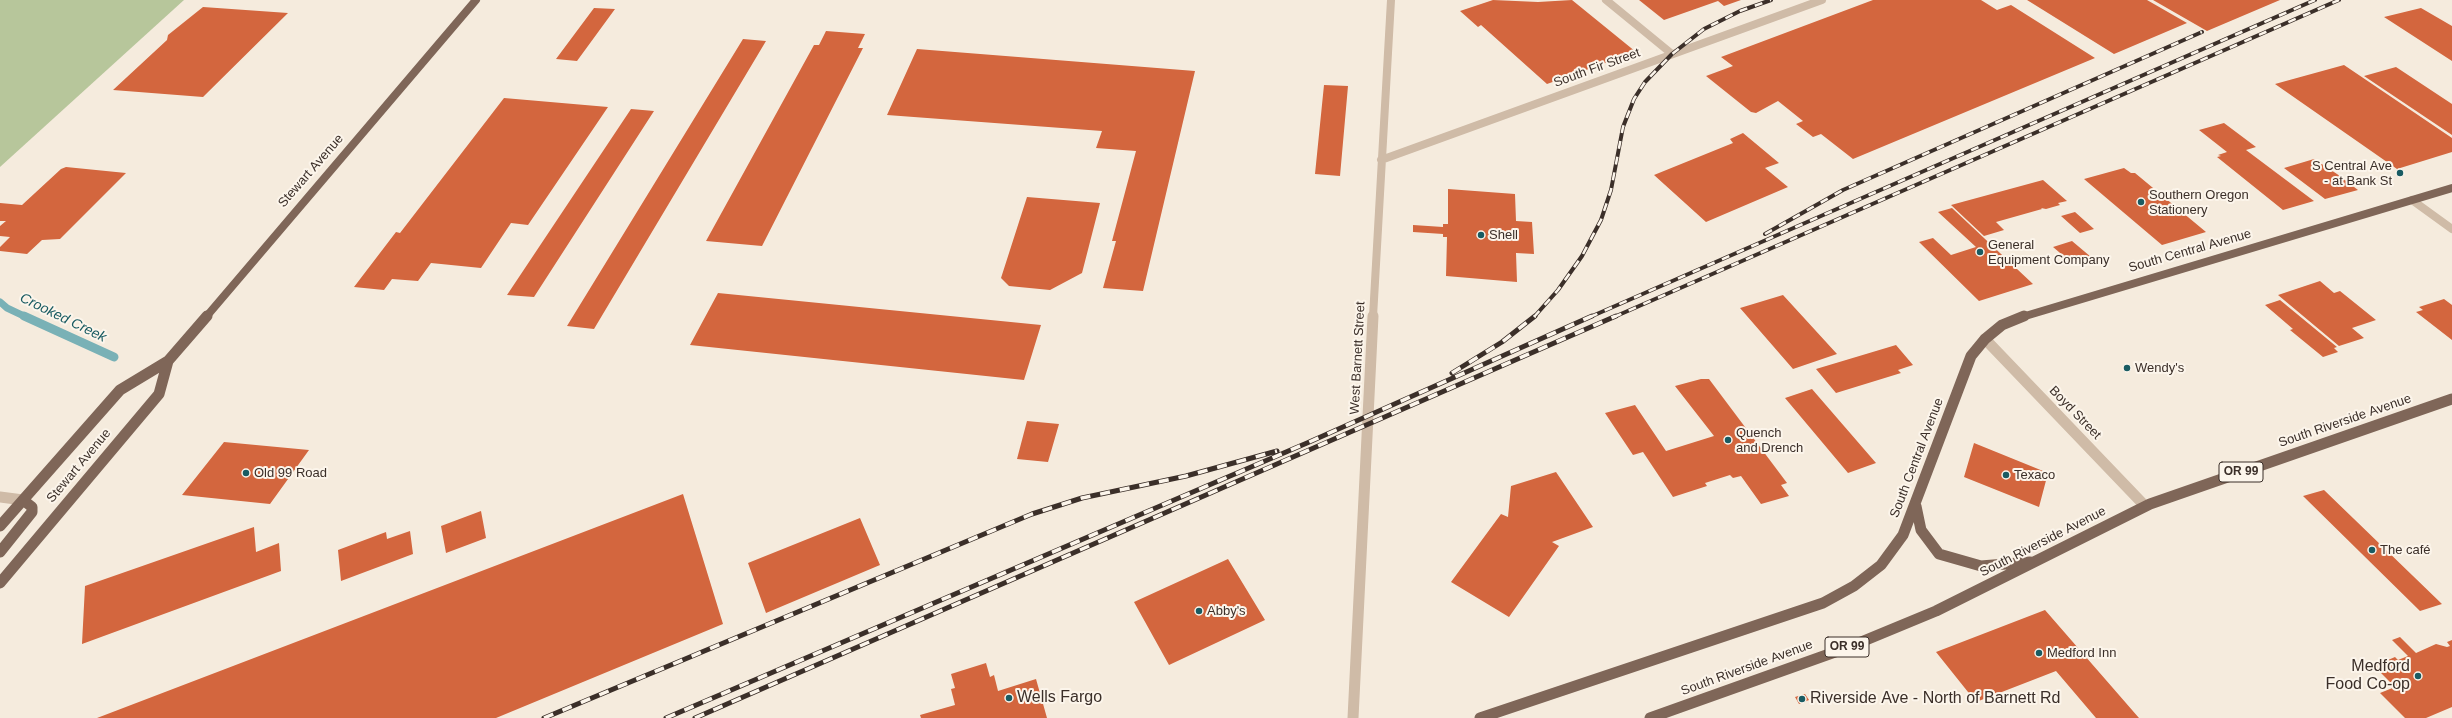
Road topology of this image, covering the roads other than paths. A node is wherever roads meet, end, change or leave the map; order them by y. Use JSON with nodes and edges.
{"nodes":[{"id":1,"x":476,"y":0,"type":"edge"},
{"id":2,"x":1391,"y":0,"type":"edge"},
{"id":3,"x":1606,"y":0,"type":"edge"},
{"id":4,"x":1822,"y":0,"type":"edge"},
{"id":5,"x":1672,"y":54,"type":"junction"},
{"id":6,"x":1382,"y":160,"type":"junction"},
{"id":7,"x":2452,"y":188,"type":"edge"},
{"id":8,"x":2412,"y":200,"type":"junction"},
{"id":9,"x":2452,"y":229,"type":"edge"},
{"id":10,"x":1985,"y":339,"type":"junction"},
{"id":11,"x":168,"y":361,"type":"junction"},
{"id":12,"x":2452,"y":399,"type":"edge"},
{"id":13,"x":0,"y":497,"type":"edge"},
{"id":14,"x":23,"y":500,"type":"junction"},
{"id":15,"x":1916,"y":506,"type":"junction"},
{"id":16,"x":2145,"y":506,"type":"junction"},
{"id":17,"x":0,"y":526,"type":"edge"},
{"id":18,"x":0,"y":552,"type":"edge"},
{"id":19,"x":2037,"y":561,"type":"junction"},
{"id":20,"x":0,"y":582,"type":"edge"},
{"id":21,"x":1353,"y":718,"type":"edge"},
{"id":22,"x":1480,"y":718,"type":"edge"},
{"id":23,"x":1650,"y":718,"type":"edge"}],
"edges":[{"from":1,"to":11,"type":"main road","name":"Stewart Avenue"},
{"from":2,"to":6,"type":"street","name":"West Barnett Street"},
{"from":3,"to":5,"type":"street"},
{"from":4,"to":5,"type":"street","name":"South Fir Street"},
{"from":5,"to":6,"type":"street","name":"South Fir Street"},
{"from":6,"to":21,"type":"street","name":"West Barnett Street"},
{"from":7,"to":8,"type":"main road","name":"South Central Avenue"},
{"from":8,"to":9,"type":"street"},
{"from":8,"to":10,"type":"main road","name":"South Central Avenue"},
{"from":10,"to":15,"type":"main road","name":"South Central Avenue"},
{"from":10,"to":16,"type":"street","name":"Boyd Street"},
{"from":11,"to":14,"type":"main road","name":"Stewart Avenue"},
{"from":11,"to":20,"type":"main road","name":"Stewart Avenue"},
{"from":12,"to":16,"type":"main road","name":"South Riverside Avenue","number":"OR 99"},
{"from":13,"to":14,"type":"street"},
{"from":14,"to":17,"type":"main road","name":"Stewart Avenue"},
{"from":14,"to":18,"type":"main road"},
{"from":15,"to":19,"type":"main road"},
{"from":15,"to":22,"type":"main road","name":"South Central Avenue"},
{"from":16,"to":19,"type":"main road","name":"South Riverside Avenue","number":"OR 99"},
{"from":19,"to":23,"type":"main road","name":"South Riverside Avenue","number":"OR 99"}]}
